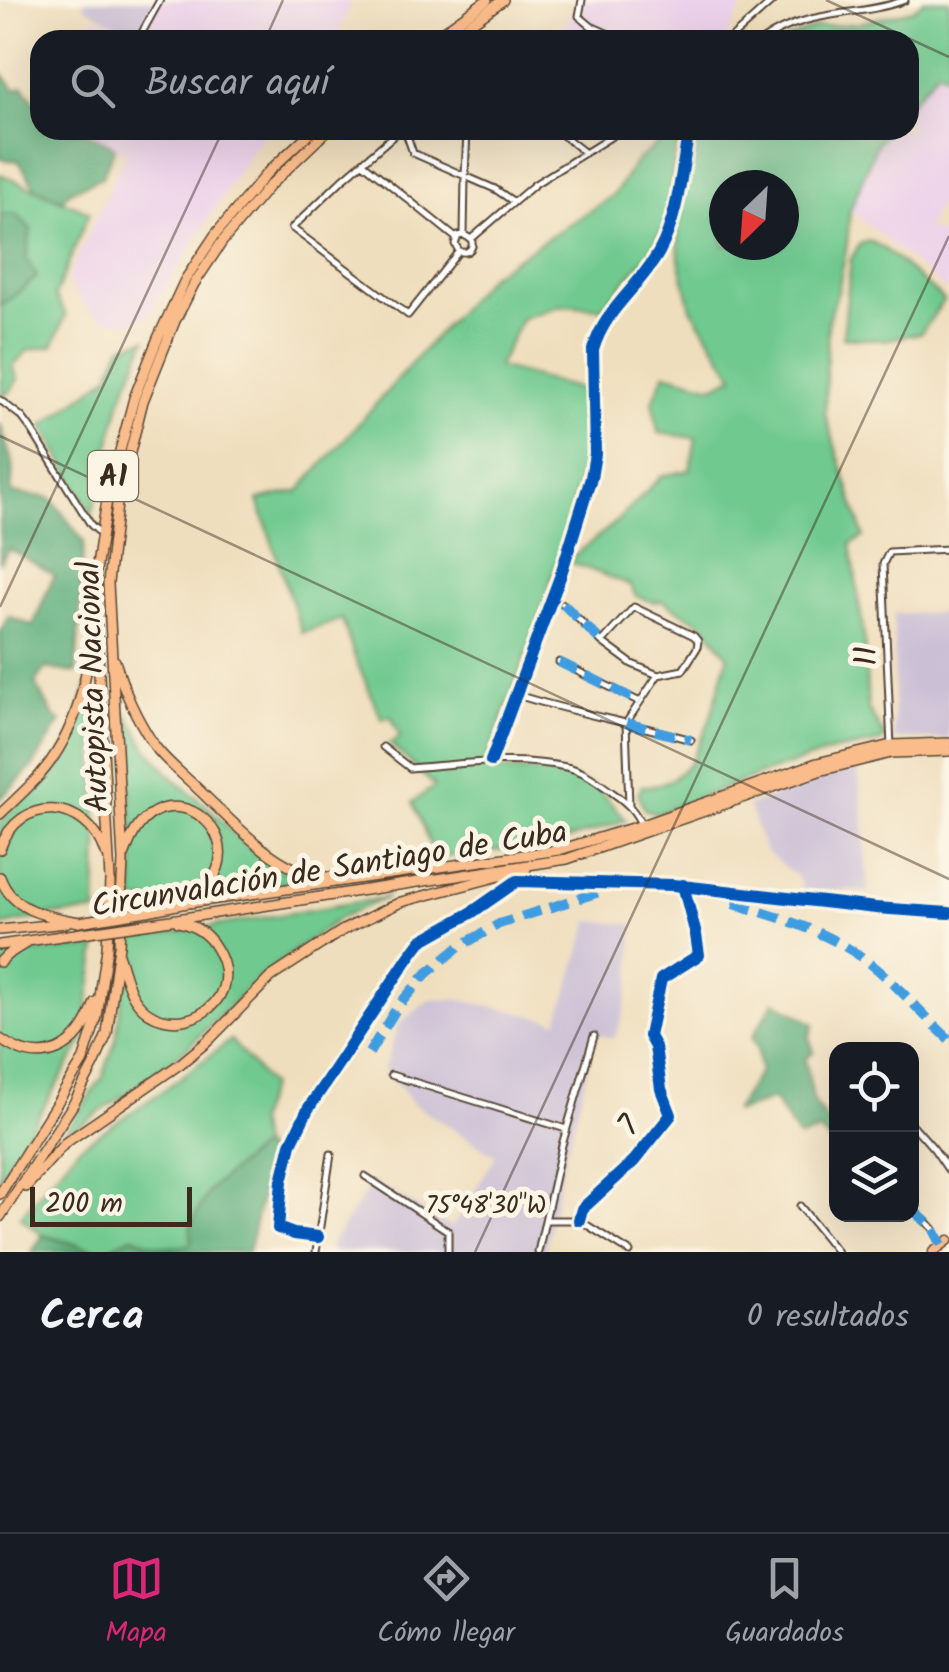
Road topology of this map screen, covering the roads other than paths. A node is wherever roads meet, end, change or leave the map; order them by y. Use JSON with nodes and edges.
{"nodes":[{"id":1,"x":160,"y":0,"type":"edge"},
{"id":2,"x":487,"y":0,"type":"edge"},
{"id":3,"x":503,"y":0,"type":"edge"},
{"id":4,"x":582,"y":0,"type":"edge"},
{"id":5,"x":774,"y":0,"type":"edge"},
{"id":6,"x":904,"y":0,"type":"edge"},
{"id":7,"x":143,"y":30,"type":"edge"},
{"id":8,"x":444,"y":30,"type":"edge"},
{"id":9,"x":461,"y":30,"type":"edge"},
{"id":10,"x":600,"y":30,"type":"edge"},
{"id":11,"x":740,"y":30,"type":"edge"},
{"id":12,"x":780,"y":30,"type":"edge"},
{"id":13,"x":302,"y":140,"type":"edge"},
{"id":14,"x":317,"y":140,"type":"edge"},
{"id":15,"x":391,"y":140,"type":"edge"},
{"id":16,"x":408,"y":140,"type":"edge"},
{"id":17,"x":467,"y":140,"type":"edge"},
{"id":18,"x":569,"y":140,"type":"edge"},
{"id":19,"x":605,"y":140,"type":"edge"},
{"id":20,"x":687,"y":140,"type":"edge"},
{"id":21,"x":584,"y":152,"type":"junction"},
{"id":22,"x":363,"y":163,"type":"junction"},
{"id":23,"x":465,"y":176,"type":"junction"},
{"id":24,"x":514,"y":202,"type":"junction"},
{"id":25,"x":464,"y":235,"type":"junction"},
{"id":26,"x":456,"y":238,"type":"junction"},
{"id":27,"x":471,"y":239,"type":"junction"},
{"id":28,"x":459,"y":251,"type":"junction"},
{"id":29,"x":0,"y":400,"type":"edge"},
{"id":30,"x":101,"y":534,"type":"junction"},
{"id":31,"x":949,"y":549,"type":"edge"},
{"id":32,"x":96,"y":571,"type":"junction"},
{"id":33,"x":563,"y":604,"type":"dead end"},
{"id":34,"x":111,"y":642,"type":"junction"},
{"id":35,"x":602,"y":642,"type":"junction"},
{"id":36,"x":559,"y":662,"type":"dead end"},
{"id":37,"x":658,"y":675,"type":"junction"},
{"id":38,"x":517,"y":695,"type":"junction"},
{"id":39,"x":640,"y":702,"type":"junction"},
{"id":40,"x":626,"y":723,"type":"junction"},
{"id":41,"x":692,"y":740,"type":"dead end"},
{"id":42,"x":949,"y":743,"type":"edge"},
{"id":43,"x":383,"y":747,"type":"dead end"},
{"id":44,"x":891,"y":749,"type":"junction"},
{"id":45,"x":949,"y":751,"type":"edge"},
{"id":46,"x":491,"y":760,"type":"junction"},
{"id":47,"x":629,"y":805,"type":"junction"},
{"id":48,"x":0,"y":814,"type":"edge"},
{"id":49,"x":643,"y":829,"type":"junction"},
{"id":50,"x":0,"y":849,"type":"edge"},
{"id":51,"x":567,"y":859,"type":"junction"},
{"id":52,"x":123,"y":862,"type":"junction"},
{"id":53,"x":515,"y":872,"type":"junction"},
{"id":54,"x":399,"y":873,"type":"junction"},
{"id":55,"x":0,"y":877,"type":"edge"},
{"id":56,"x":110,"y":880,"type":"junction"},
{"id":57,"x":683,"y":885,"type":"junction"},
{"id":58,"x":505,"y":888,"type":"junction"},
{"id":59,"x":182,"y":904,"type":"junction"},
{"id":60,"x":946,"y":913,"type":"edge"},
{"id":61,"x":166,"y":920,"type":"junction"},
{"id":62,"x":949,"y":922,"type":"edge"},
{"id":63,"x":80,"y":928,"type":"junction"},
{"id":64,"x":0,"y":930,"type":"edge"},
{"id":65,"x":30,"y":940,"type":"junction"},
{"id":66,"x":0,"y":945,"type":"edge"},
{"id":67,"x":118,"y":954,"type":"junction"},
{"id":68,"x":0,"y":962,"type":"edge"},
{"id":69,"x":104,"y":976,"type":"junction"},
{"id":70,"x":594,"y":1036,"type":"dead end"},
{"id":71,"x":0,"y":1039,"type":"edge"},
{"id":72,"x":391,"y":1075,"type":"dead end"},
{"id":73,"x":566,"y":1128,"type":"junction"},
{"id":74,"x":919,"y":1132,"type":"edge"},
{"id":75,"x":331,"y":1154,"type":"dead end"},
{"id":76,"x":949,"y":1171,"type":"edge"},
{"id":77,"x":365,"y":1176,"type":"dead end"},
{"id":78,"x":0,"y":1194,"type":"edge"},
{"id":79,"x":800,"y":1206,"type":"dead end"},
{"id":80,"x":919,"y":1215,"type":"edge"},
{"id":81,"x":0,"y":1216,"type":"edge"},
{"id":82,"x":546,"y":1220,"type":"junction"},
{"id":83,"x":579,"y":1220,"type":"junction"},
{"id":84,"x":318,"y":1236,"type":"junction"},
{"id":85,"x":946,"y":1243,"type":"edge"},
{"id":86,"x":316,"y":1252,"type":"edge"},
{"id":87,"x":448,"y":1252,"type":"edge"},
{"id":88,"x":538,"y":1252,"type":"edge"},
{"id":89,"x":630,"y":1252,"type":"edge"},
{"id":90,"x":836,"y":1252,"type":"edge"},
{"id":91,"x":933,"y":1252,"type":"edge"}],
"edges":[{"from":1,"to":7,"type":"street"},
{"from":2,"to":8,"type":"highway"},
{"from":3,"to":9,"type":"highway"},
{"from":4,"to":10,"type":"street"},
{"from":5,"to":11,"type":"street"},
{"from":6,"to":12,"type":"street"},
{"from":13,"to":30,"type":"highway","name":"Autopista Nacional","number":"A1"},
{"from":14,"to":34,"type":"highway","name":"Autopista Nacional","number":"A1"},
{"from":15,"to":22,"type":"street"},
{"from":16,"to":23,"type":"street"},
{"from":17,"to":23,"type":"street"},
{"from":18,"to":21,"type":"street"},
{"from":19,"to":21,"type":"street"},
{"from":20,"to":38,"type":"street"},
{"from":21,"to":24,"type":"street"},
{"from":22,"to":26,"type":"street"},
{"from":22,"to":28,"type":"street"},
{"from":23,"to":24,"type":"street"},
{"from":23,"to":25,"type":"street"},
{"from":24,"to":27,"type":"street"},
{"from":25,"to":26,"type":"street"},
{"from":25,"to":27,"type":"street"},
{"from":26,"to":28,"type":"street"},
{"from":27,"to":28,"type":"street"},
{"from":29,"to":30,"type":"street"},
{"from":30,"to":32,"type":"highway","name":"Autopista Nacional","number":"A1"},
{"from":31,"to":44,"type":"street","name":"11"},
{"from":32,"to":48,"type":"highway"},
{"from":32,"to":56,"type":"highway","name":"Autopista Nacional","number":"A1"},
{"from":33,"to":35,"type":"street"},
{"from":34,"to":52,"type":"highway","name":"Autopista Nacional","number":"A1"},
{"from":34,"to":54,"type":"highway"},
{"from":35,"to":37,"type":"street"},
{"from":35,"to":37,"type":"street"},
{"from":36,"to":39,"type":"street"},
{"from":37,"to":39,"type":"street"},
{"from":38,"to":40,"type":"street"},
{"from":38,"to":46,"type":"street"},
{"from":39,"to":40,"type":"street"},
{"from":40,"to":41,"type":"street"},
{"from":40,"to":47,"type":"street"},
{"from":42,"to":44,"type":"highway"},
{"from":43,"to":46,"type":"street"},
{"from":44,"to":45,"type":"highway"},
{"from":44,"to":49,"type":"highway","name":"Circunvalación de Santiago de Cuba"},
{"from":46,"to":47,"type":"street"},
{"from":47,"to":49,"type":"street"},
{"from":49,"to":51,"type":"highway","name":"Circunvalación de Santiago de Cuba"},
{"from":49,"to":54,"type":"highway","name":"Circunvalación de Santiago de Cuba"},
{"from":50,"to":56,"type":"highway"},
{"from":51,"to":53,"type":"highway"},
{"from":51,"to":61,"type":"highway","name":"Circunvalación de Santiago de Cuba"},
{"from":52,"to":59,"type":"highway"},
{"from":52,"to":67,"type":"highway","name":"Autopista Nacional","number":"A1"},
{"from":53,"to":58,"type":"street"},
{"from":53,"to":81,"type":"highway"},
{"from":54,"to":59,"type":"highway","name":"Circunvalación de Santiago de Cuba"},
{"from":55,"to":63,"type":"highway"},
{"from":56,"to":69,"type":"highway","name":"Autopista Nacional","number":"A1"},
{"from":57,"to":58,"type":"street"},
{"from":57,"to":60,"type":"street"},
{"from":57,"to":83,"type":"street","name":"7"},
{"from":58,"to":84,"type":"street"},
{"from":59,"to":63,"type":"highway","name":"Circunvalación de Santiago de Cuba","bridge":true},
{"from":60,"to":62,"type":"street"},
{"from":61,"to":63,"type":"highway","name":"Circunvalación de Santiago de Cuba","bridge":true},
{"from":61,"to":67,"type":"highway"},
{"from":63,"to":64,"type":"highway","name":"Circunvalación de Santiago de Cuba"},
{"from":63,"to":65,"type":"highway","name":"Circunvalación de Santiago de Cuba"},
{"from":65,"to":66,"type":"highway","name":"Circunvalación de Santiago de Cuba"},
{"from":65,"to":68,"type":"highway"},
{"from":67,"to":81,"type":"highway","name":"Autopista Nacional","number":"A1"},
{"from":69,"to":71,"type":"highway"},
{"from":69,"to":78,"type":"highway","name":"Autopista Nacional","number":"A1"},
{"from":70,"to":73,"type":"street"},
{"from":72,"to":73,"type":"street"},
{"from":73,"to":82,"type":"street"},
{"from":74,"to":76,"type":"street"},
{"from":75,"to":84,"type":"street"},
{"from":77,"to":87,"type":"street"},
{"from":79,"to":90,"type":"street"},
{"from":80,"to":85,"type":"street"},
{"from":82,"to":83,"type":"street"},
{"from":82,"to":88,"type":"street"},
{"from":83,"to":89,"type":"street"},
{"from":84,"to":86,"type":"street"},
{"from":85,"to":91,"type":"main road"}]}
